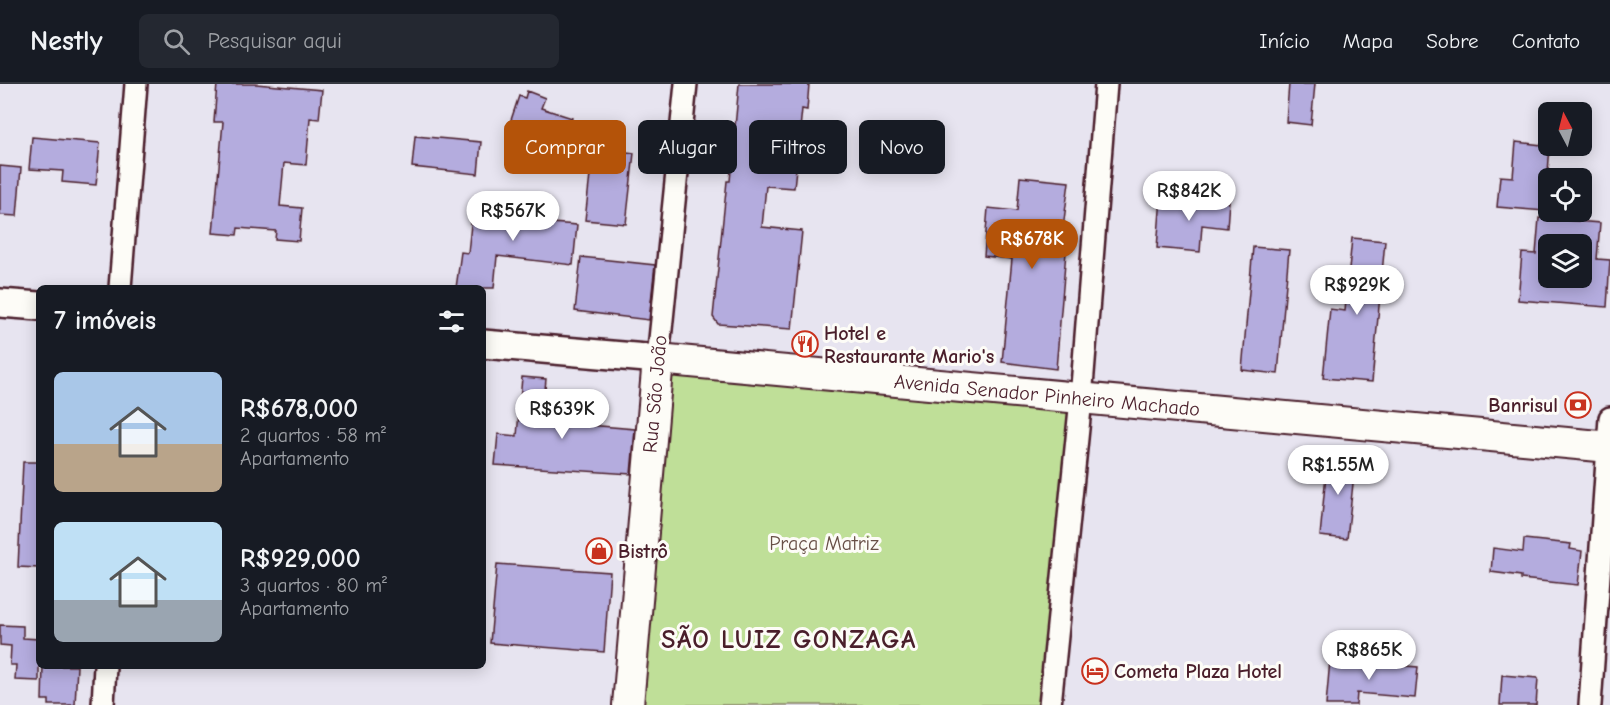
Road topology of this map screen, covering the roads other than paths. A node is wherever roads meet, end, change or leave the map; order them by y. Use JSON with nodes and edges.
{"nodes":[{"id":1,"x":136,"y":84,"type":"edge"},
{"id":2,"x":686,"y":84,"type":"edge"},
{"id":3,"x":1106,"y":84,"type":"edge"},
{"id":4,"x":120,"y":285,"type":"edge"},
{"id":5,"x":0,"y":303,"type":"edge"},
{"id":6,"x":36,"y":306,"type":"edge"},
{"id":7,"x":486,"y":344,"type":"edge"},
{"id":8,"x":658,"y":359,"type":"junction"},
{"id":9,"x":1081,"y":399,"type":"junction"},
{"id":10,"x":1609,"y":437,"type":"edge"},
{"id":11,"x":105,"y":669,"type":"edge"},
{"id":12,"x":103,"y":705,"type":"edge"},
{"id":13,"x":628,"y":705,"type":"edge"},
{"id":14,"x":1050,"y":705,"type":"edge"},
{"id":15,"x":1590,"y":705,"type":"edge"}],
"edges":[{"from":1,"to":4,"type":"street"},
{"from":2,"to":8,"type":"street","name":"Rua São João"},
{"from":3,"to":9,"type":"street"},
{"from":5,"to":6,"type":"street"},
{"from":7,"to":8,"type":"street","name":"Avenida Senador Pinheiro Machado"},
{"from":8,"to":9,"type":"main road","name":"Avenida Senador Pinheiro Machado"},
{"from":8,"to":13,"type":"main road","name":"Rua São João"},
{"from":9,"to":10,"type":"main road","name":"Avenida Senador Pinheiro Machado"},
{"from":9,"to":14,"type":"street"},
{"from":10,"to":15,"type":"street"},
{"from":11,"to":12,"type":"street"}]}
